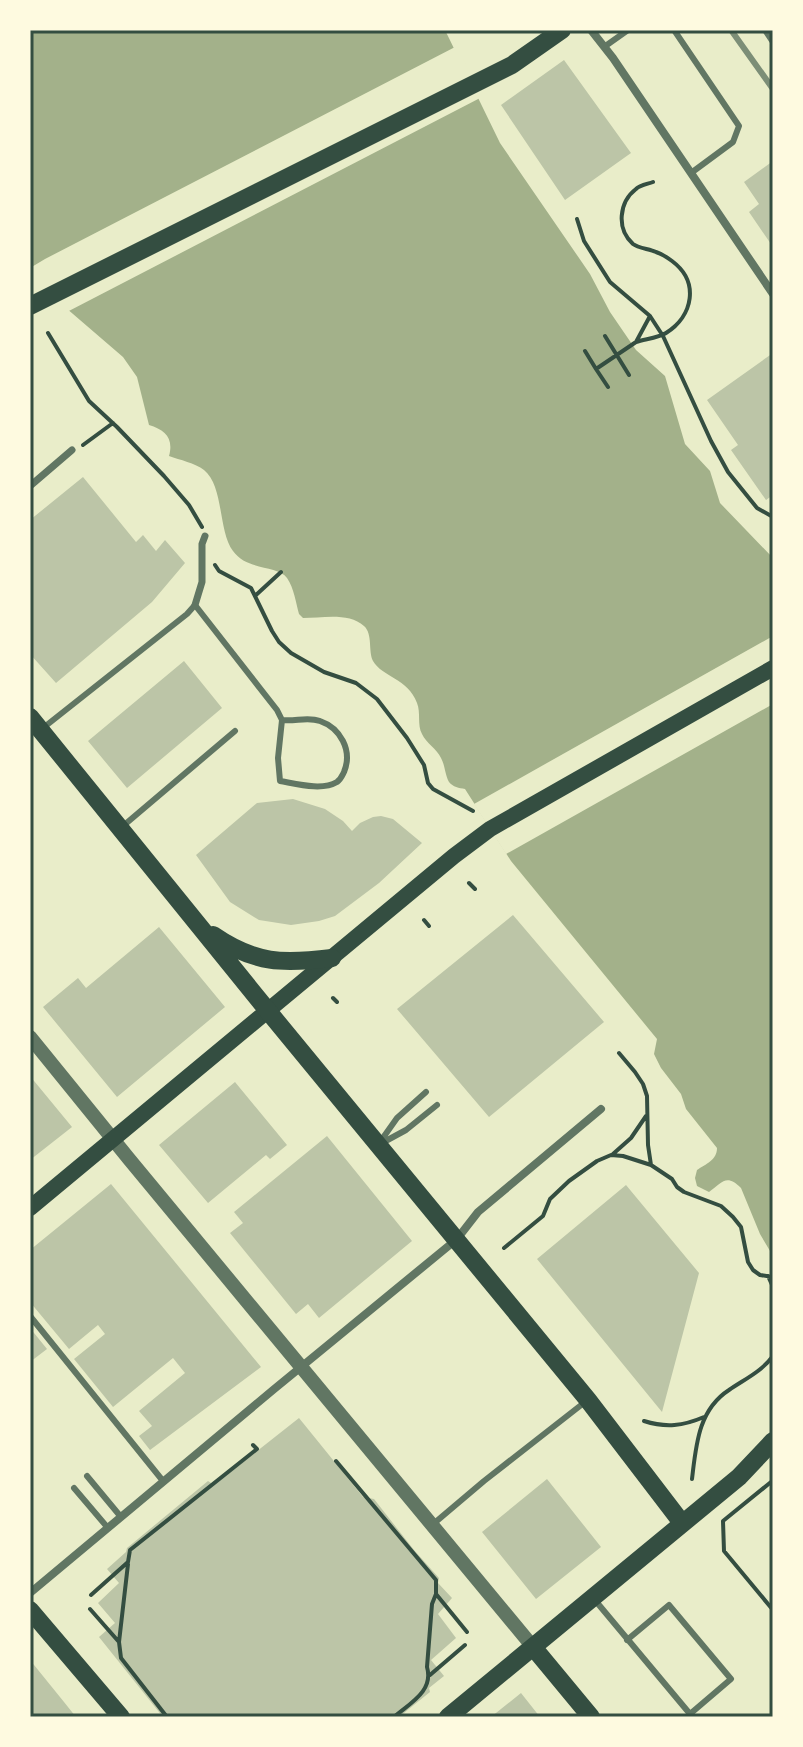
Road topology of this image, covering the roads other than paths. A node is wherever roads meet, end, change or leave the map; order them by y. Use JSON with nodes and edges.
{"nodes":[{"id":1,"x":562,"y":30,"type":"edge"},
{"id":2,"x":591,"y":30,"type":"edge"},
{"id":3,"x":628,"y":30,"type":"edge"},
{"id":4,"x":674,"y":30,"type":"edge"},
{"id":5,"x":765,"y":30,"type":"edge"},
{"id":6,"x":773,"y":42,"type":"edge"},
{"id":7,"x":604,"y":47,"type":"junction"},
{"id":8,"x":691,"y":173,"type":"junction"},
{"id":9,"x":773,"y":294,"type":"edge"},
{"id":10,"x":30,"y":306,"type":"edge"},
{"id":11,"x":72,"y":450,"type":"road end"},
{"id":12,"x":30,"y":486,"type":"edge"},
{"id":13,"x":205,"y":536,"type":"road end"},
{"id":14,"x":195,"y":605,"type":"junction"},
{"id":15,"x":773,"y":668,"type":"edge"},
{"id":16,"x":282,"y":720,"type":"junction"},
{"id":17,"x":34,"y":728,"type":"edge"},
{"id":18,"x":235,"y":731,"type":"dead end"},
{"id":19,"x":120,"y":828,"type":"junction"},
{"id":20,"x":198,"y":925,"type":"junction"},
{"id":21,"x":332,"y":958,"type":"junction"},
{"id":22,"x":268,"y":1011,"type":"junction"},
{"id":23,"x":30,"y":1037,"type":"edge"},
{"id":24,"x":426,"y":1092,"type":"dead end"},
{"id":25,"x":437,"y":1105,"type":"dead end"},
{"id":26,"x":601,"y":1109,"type":"dead end"},
{"id":27,"x":114,"y":1140,"type":"junction"},
{"id":28,"x":379,"y":1145,"type":"junction"},
{"id":29,"x":30,"y":1208,"type":"edge"},
{"id":30,"x":457,"y":1239,"type":"junction"},
{"id":31,"x":30,"y":1316,"type":"edge"},
{"id":32,"x":302,"y":1367,"type":"junction"},
{"id":33,"x":588,"y":1400,"type":"junction"},
{"id":34,"x":773,"y":1441,"type":"edge"},
{"id":35,"x":87,"y":1476,"type":"dead end"},
{"id":36,"x":163,"y":1481,"type":"junction"},
{"id":37,"x":74,"y":1488,"type":"dead end"},
{"id":38,"x":121,"y":1517,"type":"junction"},
{"id":39,"x":682,"y":1523,"type":"junction"},
{"id":40,"x":432,"y":1525,"type":"junction"},
{"id":41,"x":108,"y":1528,"type":"junction"},
{"id":42,"x":30,"y":1593,"type":"edge"},
{"id":43,"x":592,"y":1597,"type":"junction"},
{"id":44,"x":30,"y":1610,"type":"edge"},
{"id":45,"x":627,"y":1640,"type":"junction"},
{"id":46,"x":533,"y":1647,"type":"junction"},
{"id":47,"x":121,"y":1717,"type":"edge"},
{"id":48,"x":448,"y":1717,"type":"edge"},
{"id":49,"x":591,"y":1717,"type":"edge"}],
"edges":[{"from":1,"to":10,"type":"main road"},
{"from":2,"to":7,"type":"street"},
{"from":3,"to":7,"type":"lane"},
{"from":4,"to":8,"type":"lane"},
{"from":5,"to":6,"type":"lane"},
{"from":7,"to":8,"type":"street"},
{"from":8,"to":9,"type":"street"},
{"from":11,"to":12,"type":"street"},
{"from":13,"to":14,"type":"street"},
{"from":14,"to":16,"type":"lane"},
{"from":14,"to":17,"type":"lane"},
{"from":15,"to":21,"type":"main road"},
{"from":16,"to":16,"type":"lane"},
{"from":17,"to":19,"type":"main road"},
{"from":18,"to":19,"type":"lane"},
{"from":19,"to":20,"type":"main road"},
{"from":20,"to":21,"type":"main road"},
{"from":20,"to":22,"type":"main road"},
{"from":21,"to":22,"type":"main road"},
{"from":22,"to":27,"type":"main road"},
{"from":22,"to":28,"type":"main road"},
{"from":23,"to":27,"type":"street"},
{"from":24,"to":28,"type":"lane"},
{"from":25,"to":28,"type":"lane"},
{"from":26,"to":30,"type":"street"},
{"from":27,"to":29,"type":"main road"},
{"from":27,"to":32,"type":"street"},
{"from":28,"to":30,"type":"main road"},
{"from":30,"to":32,"type":"street"},
{"from":30,"to":33,"type":"main road"},
{"from":31,"to":36,"type":"lane"},
{"from":32,"to":36,"type":"street"},
{"from":32,"to":40,"type":"street"},
{"from":33,"to":39,"type":"main road"},
{"from":33,"to":40,"type":"lane"},
{"from":34,"to":39,"type":"main road"},
{"from":35,"to":38,"type":"lane"},
{"from":36,"to":38,"type":"street"},
{"from":37,"to":41,"type":"lane"},
{"from":38,"to":41,"type":"street"},
{"from":39,"to":43,"type":"main road"},
{"from":40,"to":46,"type":"street"},
{"from":41,"to":42,"type":"street"},
{"from":43,"to":45,"type":"lane"},
{"from":43,"to":46,"type":"main road"},
{"from":44,"to":47,"type":"main road"},
{"from":45,"to":45,"type":"lane"},
{"from":46,"to":48,"type":"main road"},
{"from":46,"to":49,"type":"main road"}]}
